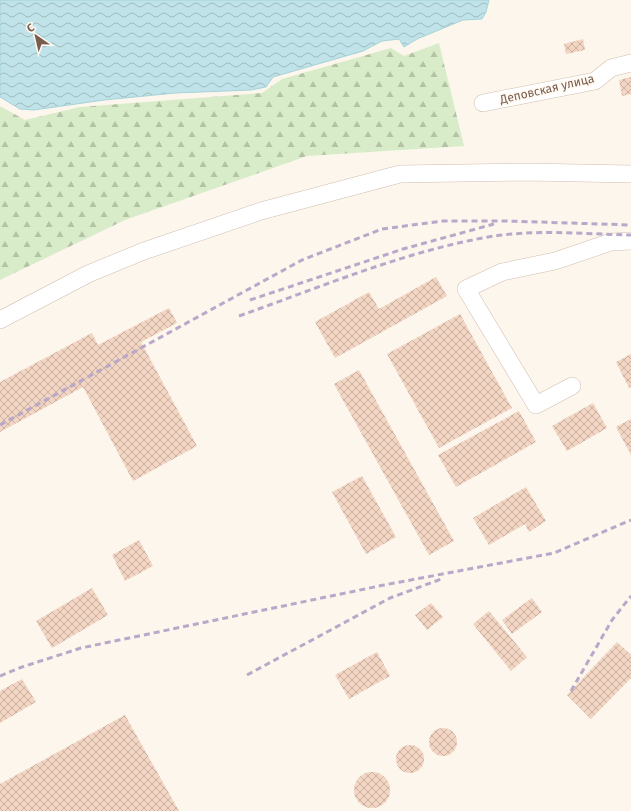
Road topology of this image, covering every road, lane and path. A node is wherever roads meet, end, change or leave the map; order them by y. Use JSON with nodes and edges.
{"nodes":[{"id":1,"x":631,"y":63,"type":"edge"},
{"id":2,"x":483,"y":103,"type":"dead end"},
{"id":3,"x":631,"y":174,"type":"edge"},
{"id":4,"x":631,"y":241,"type":"edge"},
{"id":5,"x":0,"y":320,"type":"edge"},
{"id":6,"x":572,"y":386,"type":"dead end"}],
"edges":[{"from":1,"to":2,"type":"street","name":"Деповская улица"},
{"from":3,"to":5,"type":"street"},
{"from":4,"to":6,"type":"street"}]}
